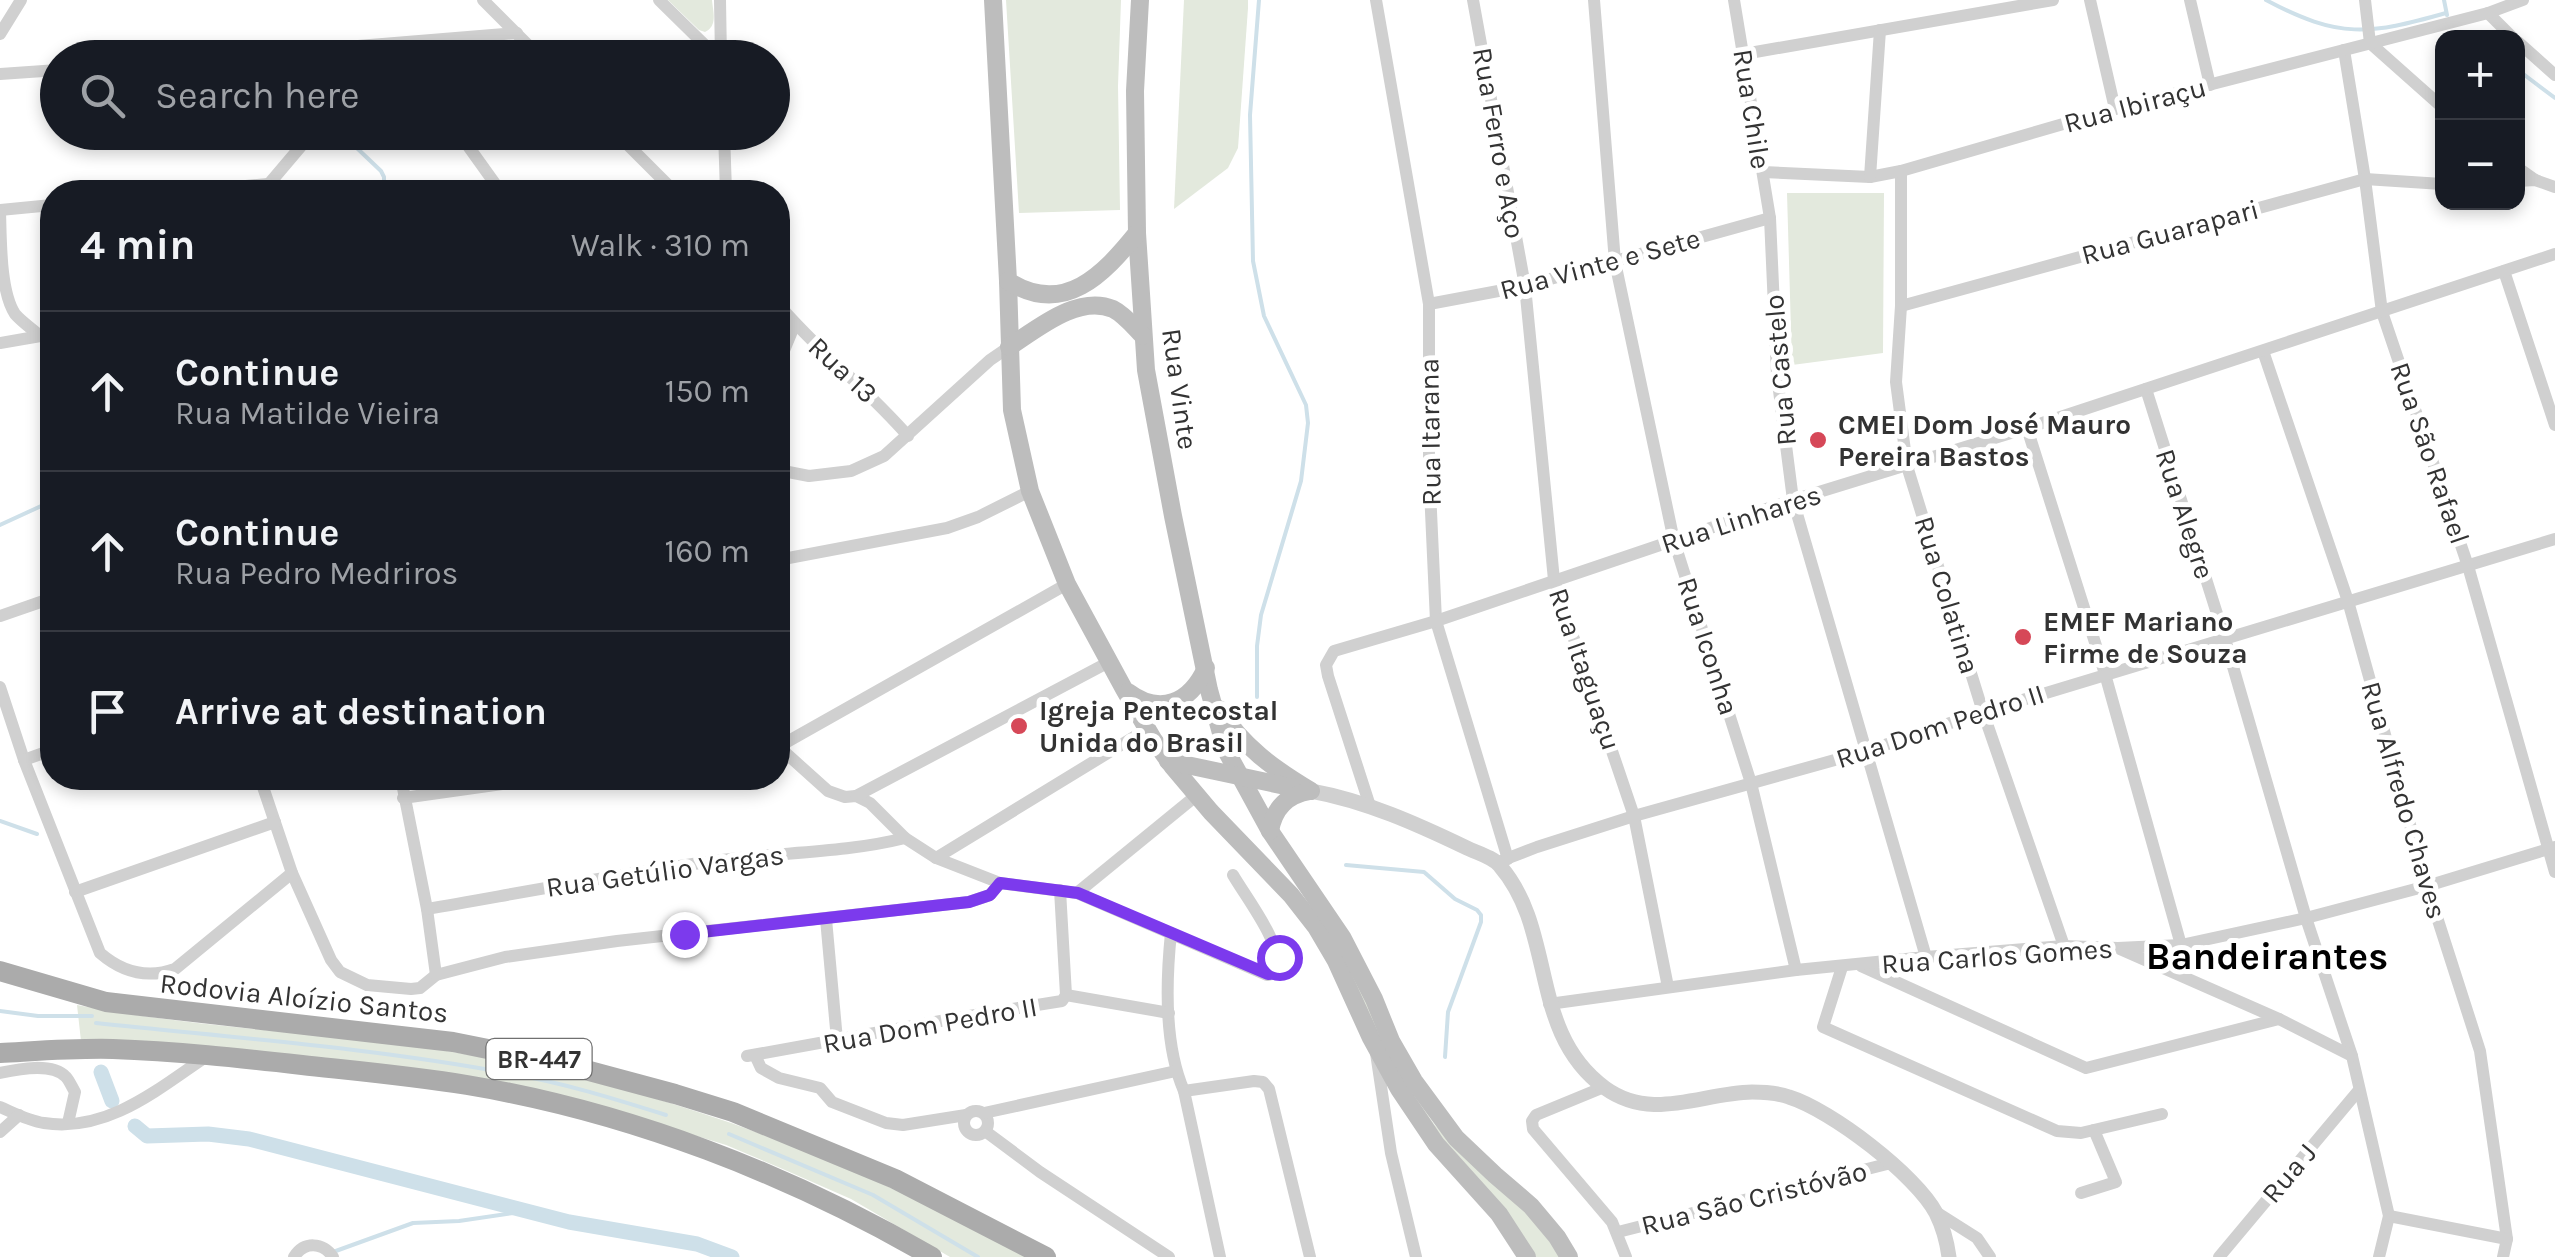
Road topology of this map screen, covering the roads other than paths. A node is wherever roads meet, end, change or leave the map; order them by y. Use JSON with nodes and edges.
{"nodes":[{"id":1,"x":21,"y":0,"type":"edge"},
{"id":2,"x":484,"y":0,"type":"edge"},
{"id":3,"x":659,"y":0,"type":"edge"},
{"id":4,"x":720,"y":0,"type":"edge"},
{"id":5,"x":992,"y":0,"type":"edge"},
{"id":6,"x":1140,"y":0,"type":"edge"},
{"id":7,"x":1376,"y":0,"type":"edge"},
{"id":8,"x":1473,"y":0,"type":"edge"},
{"id":9,"x":1594,"y":0,"type":"edge"},
{"id":10,"x":1734,"y":0,"type":"edge"},
{"id":11,"x":2053,"y":0,"type":"edge"},
{"id":12,"x":2090,"y":0,"type":"edge"},
{"id":13,"x":2190,"y":0,"type":"edge"},
{"id":14,"x":2366,"y":0,"type":"edge"},
{"id":15,"x":2523,"y":0,"type":"edge"},
{"id":16,"x":2488,"y":13,"type":"junction"},
{"id":17,"x":1880,"y":30,"type":"junction"},
{"id":18,"x":2505,"y":30,"type":"edge"},
{"id":19,"x":517,"y":33,"type":"junction"},
{"id":20,"x":0,"y":34,"type":"edge"},
{"id":21,"x":430,"y":40,"type":"edge"},
{"id":22,"x":524,"y":40,"type":"edge"},
{"id":23,"x":700,"y":40,"type":"edge"},
{"id":24,"x":719,"y":40,"type":"edge"},
{"id":25,"x":2370,"y":43,"type":"junction"},
{"id":26,"x":2525,"y":49,"type":"edge"},
{"id":27,"x":2344,"y":50,"type":"junction"},
{"id":28,"x":1744,"y":54,"type":"junction"},
{"id":29,"x":40,"y":71,"type":"edge"},
{"id":30,"x":0,"y":74,"type":"edge"},
{"id":31,"x":2555,"y":75,"type":"edge"},
{"id":32,"x":2210,"y":84,"type":"junction"},
{"id":33,"x":2435,"y":101,"type":"edge"},
{"id":34,"x":2115,"y":109,"type":"junction"},
{"id":35,"x":297,"y":150,"type":"edge"},
{"id":36,"x":471,"y":150,"type":"edge"},
{"id":37,"x":634,"y":150,"type":"edge"},
{"id":38,"x":725,"y":150,"type":"edge"},
{"id":39,"x":1901,"y":171,"type":"junction"},
{"id":40,"x":1763,"y":172,"type":"junction"},
{"id":41,"x":2525,"y":173,"type":"edge"},
{"id":42,"x":1870,"y":178,"type":"junction"},
{"id":43,"x":2365,"y":179,"type":"junction"},
{"id":44,"x":271,"y":180,"type":"edge"},
{"id":45,"x":492,"y":180,"type":"edge"},
{"id":46,"x":663,"y":180,"type":"edge"},
{"id":47,"x":726,"y":180,"type":"edge"},
{"id":48,"x":2535,"y":180,"type":"junction"},
{"id":49,"x":2525,"y":181,"type":"edge"},
{"id":50,"x":2435,"y":184,"type":"edge"},
{"id":51,"x":2555,"y":186,"type":"edge"},
{"id":52,"x":40,"y":206,"type":"edge"},
{"id":53,"x":0,"y":210,"type":"edge"},
{"id":54,"x":1770,"y":218,"type":"junction"},
{"id":55,"x":1137,"y":232,"type":"junction"},
{"id":56,"x":2555,"y":254,"type":"edge"},
{"id":57,"x":1615,"y":262,"type":"junction"},
{"id":58,"x":2504,"y":271,"type":"junction"},
{"id":59,"x":1008,"y":281,"type":"junction"},
{"id":60,"x":1525,"y":286,"type":"junction"},
{"id":61,"x":1429,"y":304,"type":"junction"},
{"id":62,"x":1900,"y":306,"type":"junction"},
{"id":63,"x":2382,"y":312,"type":"junction"},
{"id":64,"x":790,"y":318,"type":"edge"},
{"id":65,"x":795,"y":324,"type":"junction"},
{"id":66,"x":40,"y":331,"type":"edge"},
{"id":67,"x":40,"y":336,"type":"edge"},
{"id":68,"x":790,"y":336,"type":"edge"},
{"id":69,"x":1143,"y":336,"type":"junction"},
{"id":70,"x":1,"y":342,"type":"edge"},
{"id":71,"x":1010,"y":347,"type":"junction"},
{"id":72,"x":2263,"y":351,"type":"junction"},
{"id":73,"x":2146,"y":389,"type":"junction"},
{"id":74,"x":2555,"y":426,"type":"edge"},
{"id":75,"x":2027,"y":428,"type":"junction"},
{"id":76,"x":908,"y":436,"type":"junction"},
{"id":77,"x":1907,"y":466,"type":"junction"},
{"id":78,"x":790,"y":472,"type":"edge"},
{"id":79,"x":1030,"y":490,"type":"junction"},
{"id":80,"x":1794,"y":500,"type":"junction"},
{"id":81,"x":2555,"y":539,"type":"edge"},
{"id":82,"x":1674,"y":541,"type":"junction"},
{"id":83,"x":790,"y":558,"type":"edge"},
{"id":84,"x":2468,"y":566,"type":"junction"},
{"id":85,"x":1554,"y":580,"type":"junction"},
{"id":86,"x":1067,"y":584,"type":"junction"},
{"id":87,"x":2348,"y":601,"type":"junction"},
{"id":88,"x":40,"y":602,"type":"edge"},
{"id":89,"x":0,"y":616,"type":"edge"},
{"id":90,"x":1436,"y":622,"type":"junction"},
{"id":91,"x":2224,"y":638,"type":"junction"},
{"id":92,"x":1109,"y":662,"type":"junction"},
{"id":93,"x":1206,"y":668,"type":"junction"},
{"id":94,"x":2105,"y":674,"type":"junction"},
{"id":95,"x":0,"y":687,"type":"edge"},
{"id":96,"x":1124,"y":689,"type":"junction"},
{"id":97,"x":1209,"y":690,"type":"junction"},
{"id":98,"x":1983,"y":712,"type":"junction"},
{"id":99,"x":1147,"y":729,"type":"junction"},
{"id":100,"x":790,"y":740,"type":"edge"},
{"id":101,"x":1866,"y":750,"type":"junction"},
{"id":102,"x":40,"y":754,"type":"edge"},
{"id":103,"x":790,"y":758,"type":"edge"},
{"id":104,"x":24,"y":760,"type":"junction"},
{"id":105,"x":1168,"y":761,"type":"junction"},
{"id":106,"x":1239,"y":776,"type":"junction"},
{"id":107,"x":1751,"y":783,"type":"junction"},
{"id":108,"x":264,"y":790,"type":"edge"},
{"id":109,"x":403,"y":790,"type":"edge"},
{"id":110,"x":460,"y":790,"type":"edge"},
{"id":111,"x":1310,"y":791,"type":"junction"},
{"id":112,"x":1197,"y":795,"type":"junction"},
{"id":113,"x":856,"y":796,"type":"junction"},
{"id":114,"x":404,"y":798,"type":"junction"},
{"id":115,"x":1370,"y":806,"type":"junction"},
{"id":116,"x":1634,"y":816,"type":"junction"},
{"id":117,"x":275,"y":822,"type":"junction"},
{"id":118,"x":1270,"y":831,"type":"junction"},
{"id":119,"x":904,"y":838,"type":"junction"},
{"id":120,"x":2552,"y":848,"type":"edge"},
{"id":121,"x":936,"y":858,"type":"junction"},
{"id":122,"x":1503,"y":861,"type":"junction"},
{"id":123,"x":292,"y":872,"type":"junction"},
{"id":124,"x":2555,"y":872,"type":"edge"},
{"id":125,"x":1233,"y":875,"type":"dead end"},
{"id":126,"x":1000,"y":883,"type":"junction"},
{"id":127,"x":2427,"y":886,"type":"junction"},
{"id":128,"x":1060,"y":890,"type":"junction"},
{"id":129,"x":75,"y":892,"type":"junction"},
{"id":130,"x":1078,"y":893,"type":"junction"},
{"id":131,"x":426,"y":909,"type":"junction"},
{"id":132,"x":2306,"y":918,"type":"junction"},
{"id":133,"x":826,"y":919,"type":"junction"},
{"id":134,"x":1171,"y":932,"type":"junction"},
{"id":135,"x":2064,"y":946,"type":"junction"},
{"id":136,"x":2180,"y":946,"type":"junction"},
{"id":137,"x":2118,"y":948,"type":"junction"},
{"id":138,"x":1926,"y":957,"type":"junction"},
{"id":139,"x":1858,"y":965,"type":"junction"},
{"id":140,"x":1842,"y":967,"type":"junction"},
{"id":141,"x":1796,"y":970,"type":"junction"},
{"id":142,"x":0,"y":971,"type":"edge"},
{"id":143,"x":436,"y":974,"type":"junction"},
{"id":144,"x":1668,"y":987,"type":"junction"},
{"id":145,"x":1066,"y":995,"type":"junction"},
{"id":146,"x":1549,"y":1004,"type":"junction"},
{"id":147,"x":1169,"y":1013,"type":"junction"},
{"id":148,"x":2279,"y":1019,"type":"junction"},
{"id":149,"x":836,"y":1040,"type":"junction"},
{"id":150,"x":1375,"y":1046,"type":"junction"},
{"id":151,"x":0,"y":1053,"type":"edge"},
{"id":152,"x":207,"y":1056,"type":"junction"},
{"id":153,"x":2352,"y":1056,"type":"junction"},
{"id":154,"x":1176,"y":1071,"type":"junction"},
{"id":155,"x":0,"y":1073,"type":"edge"},
{"id":156,"x":1604,"y":1087,"type":"junction"},
{"id":157,"x":2359,"y":1090,"type":"junction"},
{"id":158,"x":1184,"y":1091,"type":"junction"},
{"id":159,"x":0,"y":1107,"type":"edge"},
{"id":160,"x":984,"y":1113,"type":"junction"},
{"id":161,"x":966,"y":1114,"type":"junction"},
{"id":162,"x":2162,"y":1114,"type":"dead end"},
{"id":163,"x":19,"y":1115,"type":"junction"},
{"id":164,"x":68,"y":1123,"type":"junction"},
{"id":165,"x":2094,"y":1130,"type":"junction"},
{"id":166,"x":986,"y":1131,"type":"junction"},
{"id":167,"x":0,"y":1132,"type":"edge"},
{"id":168,"x":1891,"y":1163,"type":"junction"},
{"id":169,"x":2081,"y":1193,"type":"dead end"},
{"id":170,"x":1936,"y":1212,"type":"junction"},
{"id":171,"x":2388,"y":1216,"type":"junction"},
{"id":172,"x":1964,"y":1228,"type":"junction"},
{"id":173,"x":1618,"y":1232,"type":"junction"},
{"id":174,"x":1945,"y":1238,"type":"junction"},
{"id":175,"x":2508,"y":1240,"type":"junction"},
{"id":176,"x":294,"y":1257,"type":"edge"},
{"id":177,"x":332,"y":1257,"type":"edge"},
{"id":178,"x":932,"y":1257,"type":"edge"},
{"id":179,"x":1046,"y":1257,"type":"edge"},
{"id":180,"x":1169,"y":1257,"type":"edge"},
{"id":181,"x":1220,"y":1257,"type":"edge"},
{"id":182,"x":1310,"y":1257,"type":"edge"},
{"id":183,"x":1416,"y":1257,"type":"edge"},
{"id":184,"x":1527,"y":1257,"type":"edge"},
{"id":185,"x":1569,"y":1257,"type":"edge"},
{"id":186,"x":1626,"y":1257,"type":"edge"},
{"id":187,"x":1949,"y":1257,"type":"edge"},
{"id":188,"x":1990,"y":1257,"type":"edge"},
{"id":189,"x":2219,"y":1257,"type":"edge"},
{"id":190,"x":2379,"y":1257,"type":"edge"},
{"id":191,"x":2503,"y":1257,"type":"edge"}],
"edges":[{"from":1,"to":20,"type":"street"},
{"from":2,"to":19,"type":"street"},
{"from":3,"to":23,"type":"street"},
{"from":4,"to":24,"type":"street"},
{"from":5,"to":59,"type":"main road"},
{"from":6,"to":55,"type":"main road","name":"Rua Vinte"},
{"from":7,"to":61,"type":"street","name":"Rua Itarana"},
{"from":8,"to":60,"type":"street","name":"Rua Ferro e Aço"},
{"from":9,"to":57,"type":"street"},
{"from":10,"to":28,"type":"street","name":"Rua Chile"},
{"from":11,"to":17,"type":"street"},
{"from":12,"to":34,"type":"street"},
{"from":13,"to":32,"type":"street"},
{"from":14,"to":25,"type":"street"},
{"from":15,"to":16,"type":"street","name":"Rua Ibiraçu"},
{"from":16,"to":18,"type":"street"},
{"from":16,"to":25,"type":"street","name":"Rua Ibiraçu"},
{"from":17,"to":28,"type":"street"},
{"from":17,"to":42,"type":"street"},
{"from":19,"to":21,"type":"street"},
{"from":19,"to":22,"type":"street"},
{"from":25,"to":27,"type":"street","name":"Rua Ibiraçu"},
{"from":25,"to":33,"type":"street"},
{"from":26,"to":31,"type":"street"},
{"from":27,"to":32,"type":"street","name":"Rua Ibiraçu"},
{"from":27,"to":43,"type":"street","name":"Rua São Rafael"},
{"from":28,"to":40,"type":"street","name":"Rua Chile"},
{"from":29,"to":30,"type":"street"},
{"from":32,"to":34,"type":"street","name":"Rua Ibiraçu"},
{"from":34,"to":39,"type":"street","name":"Rua Ibiraçu"},
{"from":35,"to":44,"type":"street"},
{"from":36,"to":45,"type":"street"},
{"from":37,"to":46,"type":"street"},
{"from":38,"to":47,"type":"street"},
{"from":39,"to":42,"type":"street"},
{"from":39,"to":62,"type":"street","name":"Rua Colatina"},
{"from":40,"to":42,"type":"street"},
{"from":40,"to":54,"type":"street","name":"Rua Chile"},
{"from":41,"to":48,"type":"street"},
{"from":43,"to":50,"type":"street","name":"Rua Guarapari"},
{"from":43,"to":62,"type":"street","name":"Rua Guarapari"},
{"from":43,"to":63,"type":"street","name":"Rua São Rafael"},
{"from":48,"to":49,"type":"street"},
{"from":48,"to":51,"type":"street"},
{"from":52,"to":53,"type":"street"},
{"from":53,"to":66,"type":"street"},
{"from":54,"to":57,"type":"street","name":"Rua Vinte e Sete"},
{"from":54,"to":80,"type":"street","name":"Rua Castelo"},
{"from":55,"to":59,"type":"main road"},
{"from":55,"to":69,"type":"main road","name":"Rua Vinte"},
{"from":56,"to":58,"type":"street","name":"Rua Linhares"},
{"from":57,"to":60,"type":"street","name":"Rua Vinte e Sete"},
{"from":57,"to":82,"type":"street","name":"Rua Iconha"},
{"from":58,"to":63,"type":"street","name":"Rua Linhares"},
{"from":58,"to":74,"type":"street"},
{"from":59,"to":71,"type":"main road"},
{"from":60,"to":61,"type":"street","name":"Rua Vinte e Sete"},
{"from":60,"to":85,"type":"street","name":"Rua Itaguaçu"},
{"from":61,"to":90,"type":"street","name":"Rua Itarana"},
{"from":62,"to":77,"type":"street","name":"Rua Colatina"},
{"from":63,"to":72,"type":"street","name":"Rua Linhares"},
{"from":63,"to":84,"type":"street","name":"Rua São Rafael"},
{"from":64,"to":65,"type":"street","name":"Rua 13"},
{"from":65,"to":68,"type":"street"},
{"from":65,"to":76,"type":"street","name":"Rua 13"},
{"from":67,"to":70,"type":"street"},
{"from":69,"to":71,"type":"main road"},
{"from":69,"to":93,"type":"main road","name":"Rua Vinte"},
{"from":71,"to":76,"type":"street"},
{"from":71,"to":79,"type":"main road"},
{"from":72,"to":73,"type":"street","name":"Rua Linhares"},
{"from":72,"to":87,"type":"street","name":"Rua Alfredo Chaves"},
{"from":73,"to":75,"type":"street","name":"Rua Linhares"},
{"from":73,"to":91,"type":"street","name":"Rua Alegre"},
{"from":75,"to":77,"type":"street","name":"Rua Linhares"},
{"from":75,"to":94,"type":"street"},
{"from":76,"to":78,"type":"street"},
{"from":77,"to":80,"type":"street","name":"Rua Linhares"},
{"from":77,"to":98,"type":"street","name":"Rua Colatina"},
{"from":79,"to":83,"type":"street"},
{"from":79,"to":86,"type":"main road"},
{"from":80,"to":82,"type":"street","name":"Rua Linhares"},
{"from":80,"to":101,"type":"street","name":"Rua Castelo"},
{"from":81,"to":84,"type":"street","name":"Rua Dom Pedro II"},
{"from":82,"to":85,"type":"street","name":"Rua Linhares"},
{"from":82,"to":107,"type":"street","name":"Rua Iconha"},
{"from":84,"to":87,"type":"street","name":"Rua Dom Pedro II"},
{"from":84,"to":120,"type":"street","name":"Rua São Rafael"},
{"from":85,"to":90,"type":"street","name":"Rua Linhares"},
{"from":85,"to":116,"type":"street","name":"Rua Itaguaçu"},
{"from":86,"to":92,"type":"main road"},
{"from":86,"to":100,"type":"street"},
{"from":87,"to":91,"type":"street","name":"Rua Dom Pedro II"},
{"from":87,"to":127,"type":"street","name":"Rua Alfredo Chaves"},
{"from":88,"to":89,"type":"street"},
{"from":90,"to":115,"type":"street","name":"Rua Linhares"},
{"from":90,"to":122,"type":"street","name":"Rua Itarana"},
{"from":91,"to":94,"type":"street","name":"Rua Dom Pedro II"},
{"from":91,"to":132,"type":"street","name":"Rua Alegre"},
{"from":92,"to":96,"type":"main road"},
{"from":92,"to":113,"type":"street"},
{"from":93,"to":96,"type":"main road"},
{"from":93,"to":97,"type":"main road","name":"Rua Vinte"},
{"from":94,"to":98,"type":"street","name":"Rua Dom Pedro II"},
{"from":94,"to":136,"type":"street"},
{"from":95,"to":104,"type":"street"},
{"from":96,"to":99,"type":"main road"},
{"from":97,"to":106,"type":"main road","name":"Rua Vinte"},
{"from":97,"to":111,"type":"main road"},
{"from":98,"to":101,"type":"street","name":"Rua Dom Pedro II"},
{"from":98,"to":135,"type":"street","name":"Rua Colatina"},
{"from":99,"to":105,"type":"main road"},
{"from":99,"to":121,"type":"street"},
{"from":101,"to":107,"type":"street","name":"Rua Dom Pedro II"},
{"from":101,"to":138,"type":"street","name":"Rua Castelo"},
{"from":102,"to":104,"type":"street"},
{"from":103,"to":113,"type":"street"},
{"from":104,"to":129,"type":"street"},
{"from":105,"to":106,"type":"main road"},
{"from":105,"to":112,"type":"main road"},
{"from":106,"to":111,"type":"main road"},
{"from":106,"to":118,"type":"main road","name":"Rua Vinte"},
{"from":107,"to":116,"type":"street","name":"Rua Dom Pedro II"},
{"from":107,"to":141,"type":"street","name":"Rua Iconha"},
{"from":108,"to":117,"type":"street"},
{"from":109,"to":114,"type":"street"},
{"from":110,"to":114,"type":"street"},
{"from":111,"to":115,"type":"street"},
{"from":111,"to":118,"type":"main road"},
{"from":112,"to":130,"type":"street"},
{"from":112,"to":150,"type":"main road"},
{"from":113,"to":119,"type":"street"},
{"from":114,"to":131,"type":"street"},
{"from":115,"to":122,"type":"street"},
{"from":116,"to":122,"type":"street","name":"Rua Dom Pedro II"},
{"from":116,"to":144,"type":"street","name":"Rua Itaguaçu"},
{"from":117,"to":123,"type":"street"},
{"from":117,"to":129,"type":"street"},
{"from":118,"to":185,"type":"main road","name":"Rua Vinte"},
{"from":119,"to":121,"type":"street"},
{"from":119,"to":131,"type":"street","name":"Rua Getúlio Vargas"},
{"from":120,"to":124,"type":"street","name":"Rua São Rafael"},
{"from":120,"to":127,"type":"street","name":"Rua Carlos Gomes"},
{"from":121,"to":126,"type":"street"},
{"from":122,"to":146,"type":"street"},
{"from":123,"to":129,"type":"street"},
{"from":123,"to":143,"type":"street"},
{"from":125,"to":134,"type":"street"},
{"from":126,"to":128,"type":"street"},
{"from":126,"to":133,"type":"street"},
{"from":127,"to":132,"type":"street","name":"Rua Carlos Gomes"},
{"from":127,"to":175,"type":"street","name":"Rua Alfredo Chaves"},
{"from":128,"to":130,"type":"street"},
{"from":128,"to":145,"type":"street","name":"Rua Dom Pedro II"},
{"from":130,"to":134,"type":"street"},
{"from":131,"to":143,"type":"street"},
{"from":132,"to":136,"type":"street","name":"Rua Carlos Gomes"},
{"from":132,"to":153,"type":"street","name":"Rua Alegre"},
{"from":133,"to":143,"type":"street"},
{"from":133,"to":149,"type":"street"},
{"from":134,"to":147,"type":"street"},
{"from":135,"to":137,"type":"street","name":"Rua Carlos Gomes"},
{"from":135,"to":138,"type":"street","name":"Rua Carlos Gomes"},
{"from":136,"to":137,"type":"street","name":"Rua Carlos Gomes"},
{"from":137,"to":148,"type":"street"},
{"from":138,"to":139,"type":"street","name":"Rua Carlos Gomes"},
{"from":139,"to":140,"type":"street","name":"Rua Carlos Gomes"},
{"from":139,"to":148,"type":"street"},
{"from":140,"to":141,"type":"street","name":"Rua Carlos Gomes"},
{"from":140,"to":165,"type":"street"},
{"from":141,"to":144,"type":"street","name":"Rua Carlos Gomes"},
{"from":142,"to":179,"type":"main road","name":"Rodovia Aloízio Santos","number":"BR-447"},
{"from":144,"to":146,"type":"street","name":"Rua Carlos Gomes"},
{"from":145,"to":147,"type":"street"},
{"from":145,"to":149,"type":"street","name":"Rua Dom Pedro II"},
{"from":146,"to":156,"type":"street"},
{"from":147,"to":154,"type":"street"},
{"from":148,"to":153,"type":"street"},
{"from":149,"to":161,"type":"street","name":"Rua Dom Pedro II"},
{"from":150,"to":183,"type":"street"},
{"from":150,"to":184,"type":"main road"},
{"from":151,"to":152,"type":"main road","number":"BR-447"},
{"from":152,"to":164,"type":"street"},
{"from":152,"to":178,"type":"main road","number":"BR-447"},
{"from":153,"to":157,"type":"street","name":"Rua Alegre"},
{"from":154,"to":158,"type":"street"},
{"from":154,"to":160,"type":"street"},
{"from":155,"to":164,"type":"street"},
{"from":156,"to":168,"type":"street"},
{"from":156,"to":173,"type":"street"},
{"from":157,"to":171,"type":"street","name":"Rua Alegre"},
{"from":157,"to":189,"type":"street","name":"Rua J"},
{"from":158,"to":181,"type":"street"},
{"from":158,"to":182,"type":"street"},
{"from":159,"to":163,"type":"street"},
{"from":160,"to":161,"type":"street"},
{"from":160,"to":166,"type":"street"},
{"from":161,"to":166,"type":"street"},
{"from":162,"to":165,"type":"street"},
{"from":163,"to":164,"type":"street"},
{"from":163,"to":167,"type":"street"},
{"from":165,"to":169,"type":"street"},
{"from":166,"to":180,"type":"street"},
{"from":168,"to":170,"type":"street"},
{"from":168,"to":173,"type":"street","name":"Rua São Cristóvão"},
{"from":170,"to":172,"type":"street"},
{"from":170,"to":174,"type":"street"},
{"from":171,"to":175,"type":"street"},
{"from":171,"to":190,"type":"street"},
{"from":172,"to":174,"type":"street"},
{"from":172,"to":188,"type":"street"},
{"from":173,"to":186,"type":"street"},
{"from":174,"to":187,"type":"street"},
{"from":175,"to":191,"type":"street","name":"Rua Alfredo Chaves"},
{"from":176,"to":177,"type":"street"}]}
